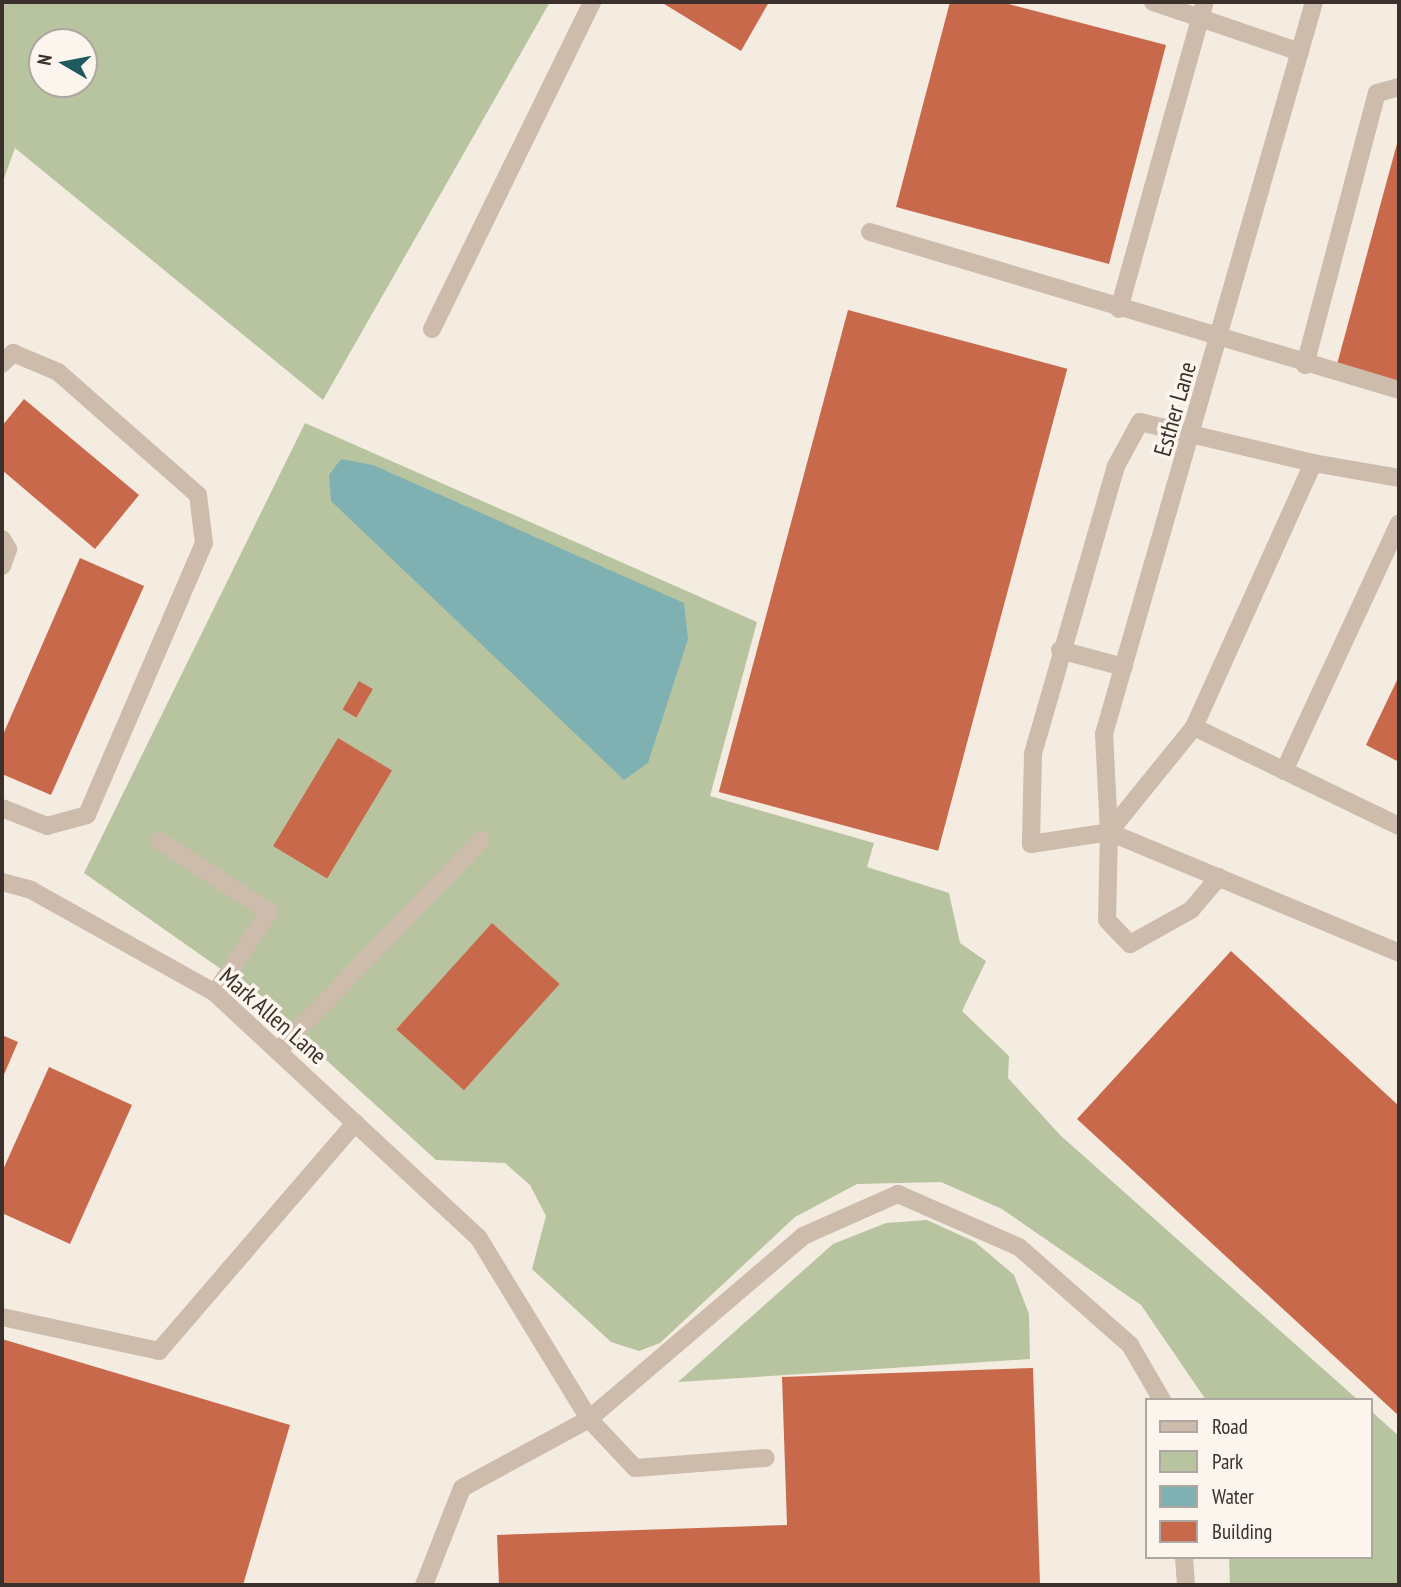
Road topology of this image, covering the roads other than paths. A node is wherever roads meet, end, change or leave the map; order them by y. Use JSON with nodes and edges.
{"nodes":[{"id":1,"x":592,"y":2,"type":"edge"},
{"id":2,"x":1153,"y":2,"type":"edge"},
{"id":3,"x":1314,"y":2,"type":"edge"},
{"id":4,"x":1203,"y":9,"type":"edge"},
{"id":5,"x":1300,"y":52,"type":"junction"},
{"id":6,"x":1399,"y":87,"type":"edge"},
{"id":7,"x":870,"y":232,"type":"dead end"},
{"id":8,"x":1119,"y":309,"type":"junction"},
{"id":9,"x":432,"y":329,"type":"dead end"},
{"id":10,"x":1221,"y":340,"type":"junction"},
{"id":11,"x":2,"y":364,"type":"edge"},
{"id":12,"x":1305,"y":365,"type":"junction"},
{"id":13,"x":1399,"y":390,"type":"edge"},
{"id":14,"x":1196,"y":430,"type":"junction"},
{"id":15,"x":1313,"y":463,"type":"junction"},
{"id":16,"x":1399,"y":478,"type":"edge"},
{"id":17,"x":1399,"y":523,"type":"edge"},
{"id":18,"x":2,"y":539,"type":"edge"},
{"id":19,"x":2,"y":566,"type":"edge"},
{"id":20,"x":1060,"y":650,"type":"junction"},
{"id":21,"x":1124,"y":667,"type":"junction"},
{"id":22,"x":1194,"y":727,"type":"junction"},
{"id":23,"x":1284,"y":771,"type":"junction"},
{"id":24,"x":2,"y":808,"type":"edge"},
{"id":25,"x":1399,"y":826,"type":"edge"},
{"id":26,"x":1109,"y":832,"type":"junction"},
{"id":27,"x":481,"y":840,"type":"dead end"},
{"id":28,"x":160,"y":841,"type":"dead end"},
{"id":29,"x":1219,"y":877,"type":"junction"},
{"id":30,"x":2,"y":882,"type":"edge"},
{"id":31,"x":1399,"y":953,"type":"edge"},
{"id":32,"x":215,"y":993,"type":"junction"},
{"id":33,"x":278,"y":1051,"type":"junction"},
{"id":34,"x":355,"y":1123,"type":"junction"},
{"id":35,"x":2,"y":1317,"type":"edge"},
{"id":36,"x":1161,"y":1398,"type":"edge"},
{"id":37,"x":589,"y":1419,"type":"junction"},
{"id":38,"x":766,"y":1458,"type":"dead end"},
{"id":39,"x":1184,"y":1559,"type":"edge"},
{"id":40,"x":424,"y":1585,"type":"edge"},
{"id":41,"x":1186,"y":1585,"type":"edge"}],
"edges":[{"from":1,"to":9,"type":"street"},
{"from":2,"to":4,"type":"street"},
{"from":3,"to":5,"type":"street","name":"Esther Lane"},
{"from":4,"to":5,"type":"street"},
{"from":4,"to":8,"type":"street"},
{"from":5,"to":10,"type":"street","name":"Esther Lane"},
{"from":6,"to":12,"type":"street"},
{"from":7,"to":8,"type":"street"},
{"from":8,"to":10,"type":"street"},
{"from":10,"to":12,"type":"street"},
{"from":10,"to":14,"type":"street","name":"Esther Lane"},
{"from":11,"to":24,"type":"street"},
{"from":12,"to":13,"type":"street"},
{"from":14,"to":15,"type":"street"},
{"from":14,"to":20,"type":"street"},
{"from":14,"to":21,"type":"street","name":"Esther Lane"},
{"from":15,"to":16,"type":"street"},
{"from":15,"to":22,"type":"street"},
{"from":17,"to":23,"type":"street"},
{"from":18,"to":19,"type":"street"},
{"from":20,"to":21,"type":"street"},
{"from":20,"to":26,"type":"street"},
{"from":21,"to":26,"type":"street","name":"Esther Lane"},
{"from":22,"to":23,"type":"street"},
{"from":22,"to":26,"type":"street"},
{"from":23,"to":25,"type":"street"},
{"from":26,"to":29,"type":"street"},
{"from":26,"to":29,"type":"street","name":"Esther Lane"},
{"from":27,"to":33,"type":"street"},
{"from":28,"to":32,"type":"street"},
{"from":29,"to":31,"type":"street"},
{"from":30,"to":32,"type":"street","name":"Mark Allen Lane"},
{"from":32,"to":33,"type":"street","name":"Mark Allen Lane"},
{"from":33,"to":34,"type":"street","name":"Mark Allen Lane"},
{"from":34,"to":35,"type":"street"},
{"from":34,"to":37,"type":"street","name":"Mark Allen Lane"},
{"from":36,"to":37,"type":"street"},
{"from":37,"to":38,"type":"street","name":"Mark Allen Lane"},
{"from":37,"to":40,"type":"street"},
{"from":39,"to":41,"type":"street"}]}
